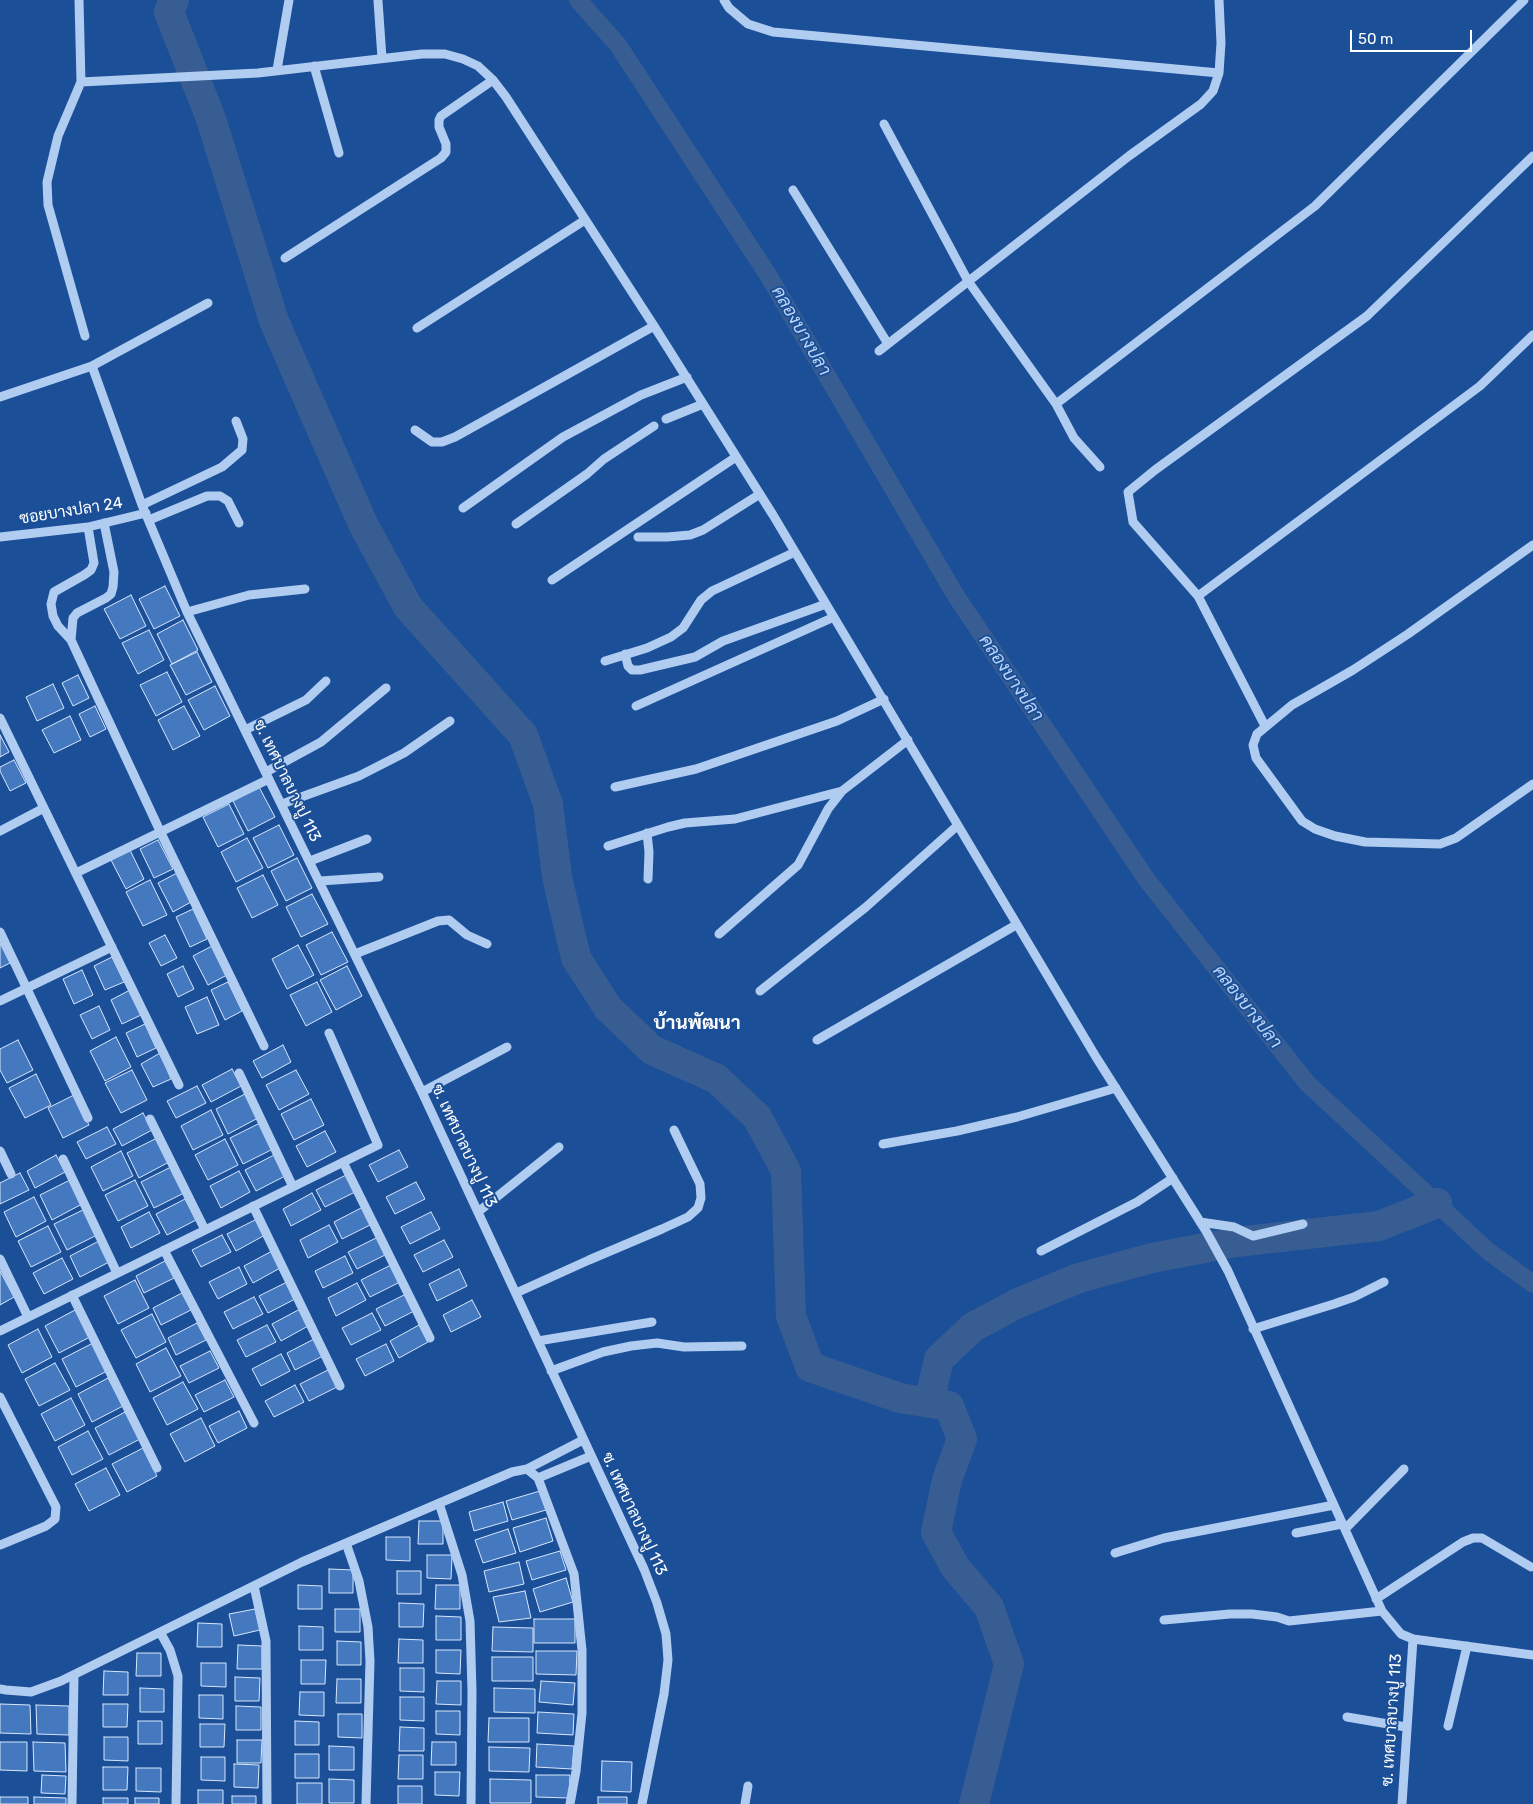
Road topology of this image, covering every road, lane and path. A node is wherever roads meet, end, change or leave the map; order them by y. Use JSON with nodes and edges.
{"nodes":[{"id":1,"x":79,"y":0,"type":"edge"},
{"id":2,"x":289,"y":0,"type":"edge"},
{"id":3,"x":724,"y":0,"type":"edge"},
{"id":4,"x":1219,"y":0,"type":"edge"},
{"id":5,"x":1524,"y":0,"type":"edge"},
{"id":6,"x":378,"y":1,"type":"edge"},
{"id":7,"x":382,"y":58,"type":"junction"},
{"id":8,"x":314,"y":66,"type":"junction"},
{"id":9,"x":277,"y":70,"type":"junction"},
{"id":10,"x":1219,"y":73,"type":"junction"},
{"id":11,"x":493,"y":80,"type":"junction"},
{"id":12,"x":81,"y":82,"type":"junction"},
{"id":13,"x":884,"y":124,"type":"dead end"},
{"id":14,"x":339,"y":153,"type":"dead end"},
{"id":15,"x":1533,"y":156,"type":"edge"},
{"id":16,"x":793,"y":190,"type":"dead end"},
{"id":17,"x":585,"y":220,"type":"junction"},
{"id":18,"x":285,"y":258,"type":"dead end"},
{"id":19,"x":968,"y":281,"type":"junction"},
{"id":20,"x":208,"y":303,"type":"dead end"},
{"id":21,"x":654,"y":326,"type":"junction"},
{"id":22,"x":417,"y":328,"type":"dead end"},
{"id":23,"x":1533,"y":335,"type":"edge"},
{"id":24,"x":85,"y":336,"type":"dead end"},
{"id":25,"x":888,"y":344,"type":"junction"},
{"id":26,"x":879,"y":351,"type":"dead end"},
{"id":27,"x":92,"y":366,"type":"junction"},
{"id":28,"x":687,"y":377,"type":"junction"},
{"id":29,"x":0,"y":397,"type":"edge"},
{"id":30,"x":703,"y":404,"type":"junction"},
{"id":31,"x":1056,"y":404,"type":"junction"},
{"id":32,"x":666,"y":419,"type":"dead end"},
{"id":33,"x":236,"y":421,"type":"dead end"},
{"id":34,"x":654,"y":426,"type":"dead end"},
{"id":35,"x":415,"y":430,"type":"dead end"},
{"id":36,"x":736,"y":457,"type":"junction"},
{"id":37,"x":1100,"y":467,"type":"dead end"},
{"id":38,"x":760,"y":494,"type":"junction"},
{"id":39,"x":463,"y":508,"type":"dead end"},
{"id":40,"x":146,"y":513,"type":"junction"},
{"id":41,"x":104,"y":523,"type":"junction"},
{"id":42,"x":238,"y":523,"type":"dead end"},
{"id":43,"x":516,"y":524,"type":"dead end"},
{"id":44,"x":88,"y":526,"type":"junction"},
{"id":45,"x":0,"y":537,"type":"edge"},
{"id":46,"x":638,"y":537,"type":"dead end"},
{"id":47,"x":1533,"y":545,"type":"edge"},
{"id":48,"x":795,"y":552,"type":"junction"},
{"id":49,"x":552,"y":580,"type":"dead end"},
{"id":50,"x":305,"y":589,"type":"dead end"},
{"id":51,"x":1198,"y":596,"type":"junction"},
{"id":52,"x":826,"y":604,"type":"junction"},
{"id":53,"x":187,"y":612,"type":"junction"},
{"id":54,"x":834,"y":617,"type":"junction"},
{"id":55,"x":72,"y":640,"type":"junction"},
{"id":56,"x":625,"y":654,"type":"junction"},
{"id":57,"x":605,"y":660,"type":"dead end"},
{"id":58,"x":326,"y":681,"type":"dead end"},
{"id":59,"x":386,"y":688,"type":"dead end"},
{"id":60,"x":884,"y":699,"type":"junction"},
{"id":61,"x":636,"y":706,"type":"dead end"},
{"id":62,"x":0,"y":718,"type":"edge"},
{"id":63,"x":450,"y":722,"type":"dead end"},
{"id":64,"x":1266,"y":726,"type":"junction"},
{"id":65,"x":245,"y":730,"type":"junction"},
{"id":66,"x":908,"y":740,"type":"junction"},
{"id":67,"x":267,"y":775,"type":"junction"},
{"id":68,"x":1533,"y":784,"type":"edge"},
{"id":69,"x":615,"y":787,"type":"dead end"},
{"id":70,"x":842,"y":791,"type":"junction"},
{"id":71,"x":282,"y":804,"type":"junction"},
{"id":72,"x":44,"y":808,"type":"junction"},
{"id":73,"x":957,"y":826,"type":"junction"},
{"id":74,"x":0,"y":831,"type":"edge"},
{"id":75,"x":160,"y":831,"type":"junction"},
{"id":76,"x":647,"y":833,"type":"junction"},
{"id":77,"x":368,"y":839,"type":"dead end"},
{"id":78,"x":608,"y":846,"type":"dead end"},
{"id":79,"x":310,"y":861,"type":"junction"},
{"id":80,"x":76,"y":873,"type":"junction"},
{"id":81,"x":379,"y":877,"type":"dead end"},
{"id":82,"x":648,"y":878,"type":"dead end"},
{"id":83,"x":320,"y":882,"type":"junction"},
{"id":84,"x":1016,"y":925,"type":"junction"},
{"id":85,"x":0,"y":932,"type":"edge"},
{"id":86,"x":718,"y":934,"type":"dead end"},
{"id":87,"x":487,"y":944,"type":"dead end"},
{"id":88,"x":112,"y":947,"type":"junction"},
{"id":89,"x":355,"y":954,"type":"junction"},
{"id":90,"x":27,"y":988,"type":"junction"},
{"id":91,"x":760,"y":991,"type":"dead end"},
{"id":92,"x":0,"y":1001,"type":"edge"},
{"id":93,"x":329,"y":1033,"type":"dead end"},
{"id":94,"x":817,"y":1040,"type":"dead end"},
{"id":95,"x":264,"y":1046,"type":"dead end"},
{"id":96,"x":507,"y":1047,"type":"dead end"},
{"id":97,"x":239,"y":1073,"type":"dead end"},
{"id":98,"x":179,"y":1085,"type":"dead end"},
{"id":99,"x":1116,"y":1088,"type":"junction"},
{"id":100,"x":422,"y":1092,"type":"junction"},
{"id":101,"x":88,"y":1118,"type":"dead end"},
{"id":102,"x":150,"y":1119,"type":"dead end"},
{"id":103,"x":674,"y":1130,"type":"dead end"},
{"id":104,"x":883,"y":1144,"type":"dead end"},
{"id":105,"x":559,"y":1147,"type":"dead end"},
{"id":106,"x":0,"y":1151,"type":"edge"},
{"id":107,"x":63,"y":1159,"type":"dead end"},
{"id":108,"x":343,"y":1162,"type":"junction"},
{"id":109,"x":11,"y":1174,"type":"dead end"},
{"id":110,"x":1173,"y":1178,"type":"junction"},
{"id":111,"x":293,"y":1187,"type":"junction"},
{"id":112,"x":253,"y":1206,"type":"junction"},
{"id":113,"x":478,"y":1212,"type":"junction"},
{"id":114,"x":1200,"y":1222,"type":"junction"},
{"id":115,"x":1303,"y":1224,"type":"dead end"},
{"id":116,"x":204,"y":1230,"type":"junction"},
{"id":117,"x":164,"y":1250,"type":"junction"},
{"id":118,"x":1042,"y":1252,"type":"dead end"},
{"id":119,"x":0,"y":1259,"type":"edge"},
{"id":120,"x":117,"y":1273,"type":"junction"},
{"id":121,"x":1384,"y":1282,"type":"dead end"},
{"id":122,"x":516,"y":1293,"type":"junction"},
{"id":123,"x":72,"y":1295,"type":"junction"},
{"id":124,"x":28,"y":1317,"type":"junction"},
{"id":125,"x":652,"y":1322,"type":"dead end"},
{"id":126,"x":1253,"y":1329,"type":"junction"},
{"id":127,"x":0,"y":1331,"type":"edge"},
{"id":128,"x":430,"y":1338,"type":"dead end"},
{"id":129,"x":538,"y":1341,"type":"junction"},
{"id":130,"x":742,"y":1346,"type":"dead end"},
{"id":131,"x":552,"y":1371,"type":"junction"},
{"id":132,"x":340,"y":1386,"type":"dead end"},
{"id":133,"x":0,"y":1397,"type":"edge"},
{"id":134,"x":254,"y":1423,"type":"dead end"},
{"id":135,"x":583,"y":1440,"type":"junction"},
{"id":136,"x":591,"y":1456,"type":"junction"},
{"id":137,"x":157,"y":1468,"type":"dead end"},
{"id":138,"x":527,"y":1469,"type":"junction"},
{"id":139,"x":1404,"y":1469,"type":"dead end"},
{"id":140,"x":538,"y":1478,"type":"junction"},
{"id":141,"x":439,"y":1503,"type":"junction"},
{"id":142,"x":1334,"y":1505,"type":"junction"},
{"id":143,"x":1344,"y":1527,"type":"junction"},
{"id":144,"x":1296,"y":1532,"type":"dead end"},
{"id":145,"x":346,"y":1543,"type":"junction"},
{"id":146,"x":0,"y":1545,"type":"edge"},
{"id":147,"x":1115,"y":1553,"type":"dead end"},
{"id":148,"x":1531,"y":1567,"type":"dead end"},
{"id":149,"x":254,"y":1586,"type":"junction"},
{"id":150,"x":1376,"y":1599,"type":"junction"},
{"id":151,"x":1382,"y":1611,"type":"junction"},
{"id":152,"x":1164,"y":1620,"type":"dead end"},
{"id":153,"x":160,"y":1632,"type":"junction"},
{"id":154,"x":1413,"y":1639,"type":"junction"},
{"id":155,"x":1467,"y":1646,"type":"junction"},
{"id":156,"x":1533,"y":1655,"type":"edge"},
{"id":157,"x":74,"y":1674,"type":"junction"},
{"id":158,"x":0,"y":1689,"type":"edge"},
{"id":159,"x":1347,"y":1717,"type":"dead end"},
{"id":160,"x":1448,"y":1726,"type":"dead end"},
{"id":161,"x":1406,"y":1727,"type":"junction"},
{"id":162,"x":748,"y":1786,"type":"dead end"},
{"id":163,"x":72,"y":1804,"type":"edge"},
{"id":164,"x":176,"y":1804,"type":"edge"},
{"id":165,"x":267,"y":1804,"type":"edge"},
{"id":166,"x":366,"y":1804,"type":"edge"},
{"id":167,"x":471,"y":1804,"type":"edge"},
{"id":168,"x":570,"y":1804,"type":"edge"},
{"id":169,"x":642,"y":1804,"type":"edge"},
{"id":170,"x":745,"y":1804,"type":"edge"},
{"id":171,"x":1402,"y":1804,"type":"edge"}],
"edges":[{"from":1,"to":12,"type":"street"},
{"from":2,"to":9,"type":"street"},
{"from":3,"to":10,"type":"street"},
{"from":4,"to":10,"type":"street"},
{"from":5,"to":31,"type":"street"},
{"from":6,"to":7,"type":"street"},
{"from":7,"to":8,"type":"street"},
{"from":7,"to":11,"type":"street"},
{"from":8,"to":9,"type":"street"},
{"from":8,"to":14,"type":"street"},
{"from":9,"to":12,"type":"street"},
{"from":10,"to":19,"type":"street"},
{"from":11,"to":17,"type":"street"},
{"from":11,"to":18,"type":"street"},
{"from":12,"to":24,"type":"street"},
{"from":13,"to":19,"type":"street"},
{"from":15,"to":51,"type":"street"},
{"from":16,"to":25,"type":"street"},
{"from":17,"to":21,"type":"street"},
{"from":17,"to":22,"type":"street"},
{"from":19,"to":25,"type":"street"},
{"from":19,"to":31,"type":"street"},
{"from":20,"to":27,"type":"street"},
{"from":21,"to":28,"type":"street"},
{"from":21,"to":35,"type":"street"},
{"from":23,"to":51,"type":"street"},
{"from":25,"to":26,"type":"street"},
{"from":27,"to":29,"type":"street"},
{"from":27,"to":40,"type":"street","name":"ซ. เทศบาลบางปู 113"},
{"from":28,"to":30,"type":"street"},
{"from":28,"to":39,"type":"street"},
{"from":30,"to":32,"type":"street"},
{"from":30,"to":36,"type":"street"},
{"from":31,"to":37,"type":"street"},
{"from":33,"to":40,"type":"street"},
{"from":34,"to":43,"type":"street"},
{"from":36,"to":38,"type":"street"},
{"from":36,"to":49,"type":"street"},
{"from":38,"to":46,"type":"street"},
{"from":38,"to":48,"type":"street"},
{"from":40,"to":41,"type":"street","name":"ซอยบางปลา 24"},
{"from":40,"to":42,"type":"street"},
{"from":40,"to":53,"type":"street","name":"ซ. เทศบาลบางปู 113"},
{"from":41,"to":44,"type":"street","name":"ซอยบางปลา 24"},
{"from":41,"to":55,"type":"street"},
{"from":44,"to":45,"type":"street","name":"ซอยบางปลา 24"},
{"from":44,"to":55,"type":"street"},
{"from":47,"to":64,"type":"street"},
{"from":48,"to":52,"type":"street"},
{"from":48,"to":56,"type":"street"},
{"from":50,"to":53,"type":"street"},
{"from":51,"to":64,"type":"street"},
{"from":52,"to":54,"type":"street"},
{"from":52,"to":56,"type":"street"},
{"from":53,"to":65,"type":"street","name":"ซ. เทศบาลบางปู 113"},
{"from":54,"to":60,"type":"street"},
{"from":54,"to":61,"type":"street"},
{"from":55,"to":75,"type":"street"},
{"from":56,"to":57,"type":"street"},
{"from":58,"to":65,"type":"street"},
{"from":59,"to":67,"type":"street"},
{"from":60,"to":66,"type":"street"},
{"from":60,"to":69,"type":"street"},
{"from":62,"to":72,"type":"street"},
{"from":63,"to":71,"type":"street"},
{"from":64,"to":68,"type":"street"},
{"from":65,"to":67,"type":"street","name":"ซ. เทศบาลบางปู 113"},
{"from":66,"to":70,"type":"street"},
{"from":66,"to":73,"type":"street"},
{"from":67,"to":71,"type":"street","name":"ซ. เทศบาลบางปู 113"},
{"from":67,"to":75,"type":"street"},
{"from":70,"to":76,"type":"street"},
{"from":70,"to":86,"type":"street"},
{"from":71,"to":79,"type":"street","name":"ซ. เทศบาลบางปู 113"},
{"from":72,"to":74,"type":"street"},
{"from":72,"to":80,"type":"street"},
{"from":73,"to":84,"type":"street"},
{"from":73,"to":91,"type":"street"},
{"from":75,"to":80,"type":"street"},
{"from":75,"to":95,"type":"street"},
{"from":76,"to":78,"type":"street"},
{"from":76,"to":82,"type":"street"},
{"from":77,"to":79,"type":"street"},
{"from":79,"to":83,"type":"street","name":"ซ. เทศบาลบางปู 113"},
{"from":80,"to":88,"type":"street"},
{"from":81,"to":83,"type":"street"},
{"from":83,"to":89,"type":"street","name":"ซ. เทศบาลบางปู 113"},
{"from":84,"to":94,"type":"street"},
{"from":84,"to":99,"type":"street"},
{"from":85,"to":90,"type":"street"},
{"from":87,"to":89,"type":"street"},
{"from":88,"to":90,"type":"street"},
{"from":88,"to":98,"type":"street"},
{"from":89,"to":100,"type":"street","name":"ซ. เทศบาลบางปู 113"},
{"from":90,"to":92,"type":"street"},
{"from":90,"to":101,"type":"street"},
{"from":93,"to":108,"type":"street"},
{"from":96,"to":100,"type":"street"},
{"from":97,"to":111,"type":"street"},
{"from":99,"to":104,"type":"street"},
{"from":99,"to":110,"type":"street"},
{"from":100,"to":113,"type":"street","name":"ซ. เทศบาลบางปู 113"},
{"from":102,"to":116,"type":"street"},
{"from":103,"to":122,"type":"street"},
{"from":105,"to":113,"type":"street"},
{"from":106,"to":109,"type":"street"},
{"from":107,"to":120,"type":"street"},
{"from":108,"to":111,"type":"street"},
{"from":108,"to":128,"type":"street"},
{"from":110,"to":114,"type":"street"},
{"from":110,"to":118,"type":"street"},
{"from":111,"to":112,"type":"street"},
{"from":112,"to":116,"type":"street"},
{"from":112,"to":132,"type":"street"},
{"from":113,"to":122,"type":"street","name":"ซ. เทศบาลบางปู 113"},
{"from":114,"to":115,"type":"street"},
{"from":114,"to":126,"type":"street"},
{"from":116,"to":117,"type":"street"},
{"from":117,"to":120,"type":"street"},
{"from":117,"to":134,"type":"street"},
{"from":119,"to":124,"type":"street"},
{"from":120,"to":123,"type":"street"},
{"from":121,"to":126,"type":"street"},
{"from":122,"to":129,"type":"street","name":"ซ. เทศบาลบางปู 113"},
{"from":123,"to":124,"type":"street"},
{"from":123,"to":137,"type":"street"},
{"from":124,"to":127,"type":"street"},
{"from":125,"to":129,"type":"street"},
{"from":126,"to":142,"type":"street"},
{"from":129,"to":131,"type":"street","name":"ซ. เทศบาลบางปู 113"},
{"from":130,"to":131,"type":"street"},
{"from":131,"to":135,"type":"street","name":"ซ. เทศบาลบางปู 113"},
{"from":133,"to":146,"type":"street"},
{"from":135,"to":136,"type":"street","name":"ซ. เทศบาลบางปู 113"},
{"from":135,"to":138,"type":"street"},
{"from":136,"to":140,"type":"street"},
{"from":136,"to":169,"type":"street","name":"ซ. เทศบาลบางปู 113"},
{"from":138,"to":140,"type":"street"},
{"from":138,"to":141,"type":"street"},
{"from":139,"to":143,"type":"street"},
{"from":140,"to":168,"type":"street"},
{"from":141,"to":145,"type":"street"},
{"from":141,"to":167,"type":"street"},
{"from":142,"to":143,"type":"street"},
{"from":142,"to":147,"type":"street"},
{"from":143,"to":144,"type":"street"},
{"from":143,"to":150,"type":"street"},
{"from":145,"to":149,"type":"street"},
{"from":145,"to":166,"type":"street"},
{"from":148,"to":150,"type":"street"},
{"from":149,"to":153,"type":"street"},
{"from":149,"to":165,"type":"street"},
{"from":150,"to":151,"type":"street"},
{"from":151,"to":152,"type":"street"},
{"from":151,"to":154,"type":"street"},
{"from":153,"to":157,"type":"street"},
{"from":153,"to":164,"type":"street"},
{"from":154,"to":155,"type":"street","name":"ซ. เทศบาลบางปู 113"},
{"from":154,"to":161,"type":"street","name":"ซ. เทศบาลบางปู 113"},
{"from":155,"to":156,"type":"street","name":"ซ. เทศบาลบางปู 113"},
{"from":155,"to":160,"type":"street"},
{"from":157,"to":158,"type":"street"},
{"from":157,"to":163,"type":"street"},
{"from":159,"to":161,"type":"street"},
{"from":161,"to":171,"type":"street","name":"ซ. เทศบาลบางปู 113"},
{"from":162,"to":170,"type":"street"}]}
